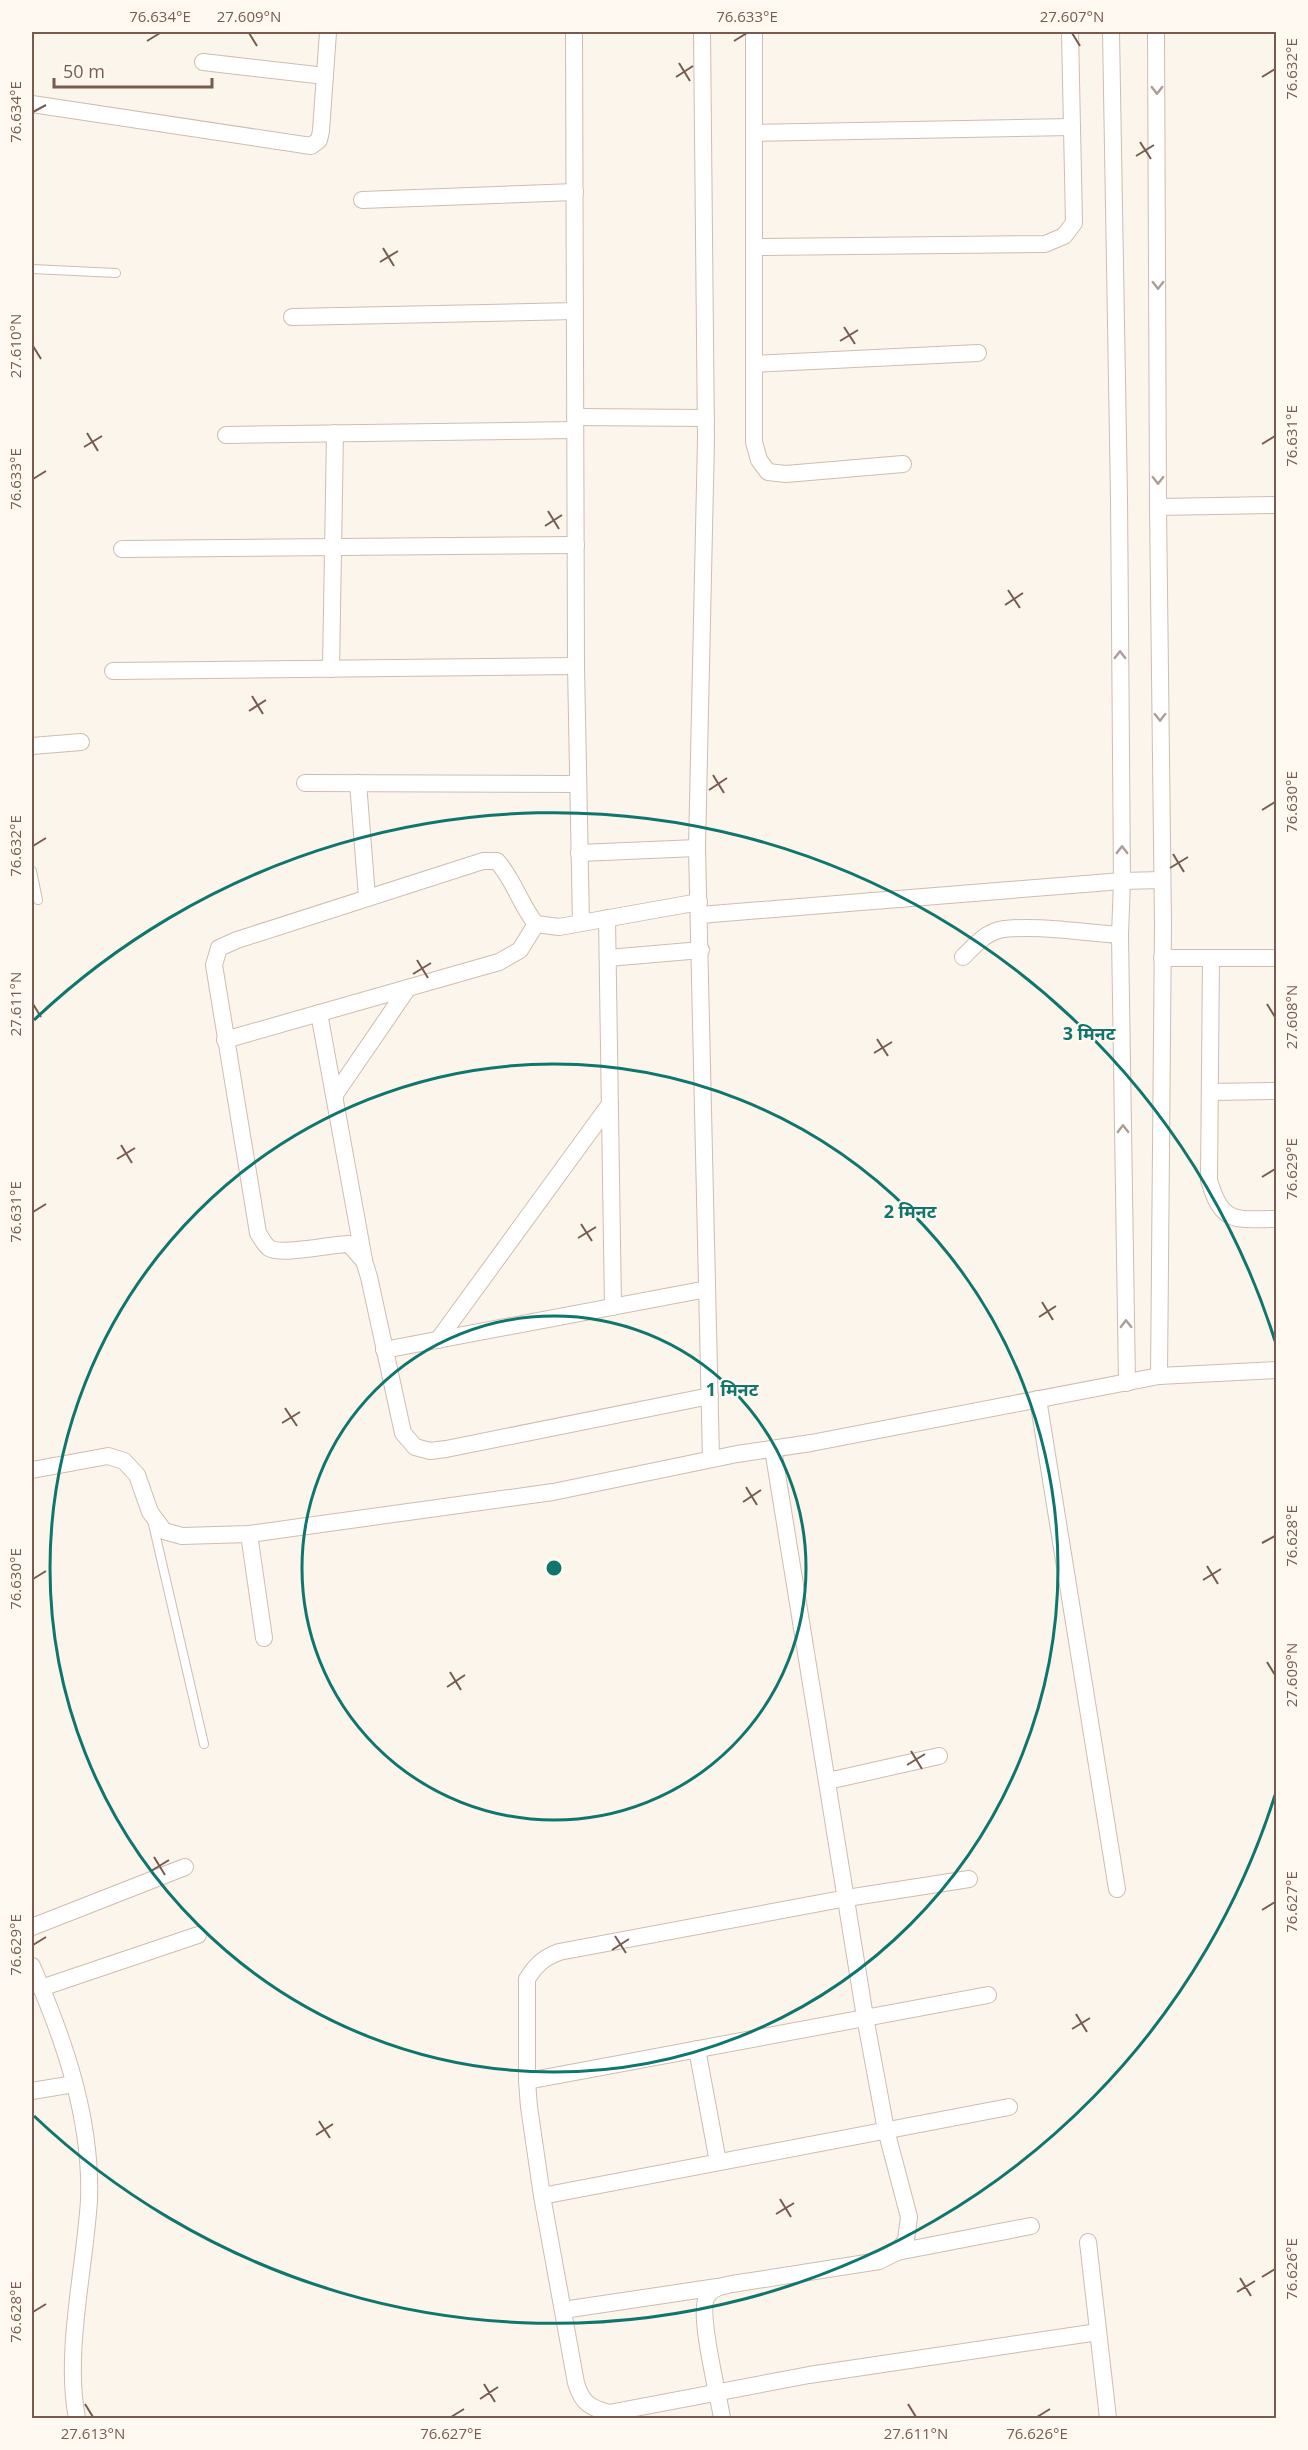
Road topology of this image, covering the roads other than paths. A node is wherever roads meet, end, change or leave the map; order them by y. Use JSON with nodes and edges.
{"nodes":[{"id":1,"x":328,"y":32,"type":"edge"},
{"id":2,"x":574,"y":32,"type":"edge"},
{"id":3,"x":702,"y":32,"type":"edge"},
{"id":4,"x":754,"y":32,"type":"edge"},
{"id":5,"x":1070,"y":32,"type":"edge"},
{"id":6,"x":1111,"y":32,"type":"edge"},
{"id":7,"x":1156,"y":32,"type":"edge"},
{"id":8,"x":203,"y":62,"type":"dead end"},
{"id":9,"x":325,"y":76,"type":"junction"},
{"id":10,"x":32,"y":105,"type":"edge"},
{"id":11,"x":1072,"y":127,"type":"junction"},
{"id":12,"x":754,"y":133,"type":"junction"},
{"id":13,"x":575,"y":192,"type":"junction"},
{"id":14,"x":362,"y":200,"type":"dead end"},
{"id":15,"x":754,"y":247,"type":"junction"},
{"id":16,"x":32,"y":269,"type":"edge"},
{"id":17,"x":116,"y":273,"type":"dead end"},
{"id":18,"x":575,"y":311,"type":"junction"},
{"id":19,"x":292,"y":317,"type":"dead end"},
{"id":20,"x":978,"y":353,"type":"dead end"},
{"id":21,"x":754,"y":364,"type":"junction"},
{"id":22,"x":706,"y":418,"type":"junction"},
{"id":23,"x":575,"y":423,"type":"junction"},
{"id":24,"x":335,"y":433,"type":"junction"},
{"id":25,"x":226,"y":435,"type":"dead end"},
{"id":26,"x":903,"y":464,"type":"dead end"},
{"id":27,"x":1276,"y":505,"type":"edge"},
{"id":28,"x":1158,"y":507,"type":"junction"},
{"id":29,"x":576,"y":545,"type":"junction"},
{"id":30,"x":332,"y":547,"type":"junction"},
{"id":31,"x":122,"y":549,"type":"dead end"},
{"id":32,"x":576,"y":666,"type":"junction"},
{"id":33,"x":331,"y":669,"type":"junction"},
{"id":34,"x":112,"y":671,"type":"dead end"},
{"id":35,"x":81,"y":742,"type":"dead end"},
{"id":36,"x":32,"y":746,"type":"edge"},
{"id":37,"x":305,"y":783,"type":"dead end"},
{"id":38,"x":358,"y":783,"type":"junction"},
{"id":39,"x":578,"y":784,"type":"junction"},
{"id":40,"x":697,"y":848,"type":"junction"},
{"id":41,"x":579,"y":853,"type":"junction"},
{"id":42,"x":32,"y":871,"type":"edge"},
{"id":43,"x":1162,"y":880,"type":"junction"},
{"id":44,"x":1122,"y":881,"type":"junction"},
{"id":45,"x":367,"y":897,"type":"junction"},
{"id":46,"x":38,"y":900,"type":"dead end"},
{"id":47,"x":700,"y":908,"type":"junction"},
{"id":48,"x":607,"y":918,"type":"junction"},
{"id":49,"x":581,"y":922,"type":"junction"},
{"id":50,"x":536,"y":924,"type":"junction"},
{"id":51,"x":1120,"y":935,"type":"junction"},
{"id":52,"x":701,"y":950,"type":"junction"},
{"id":53,"x":963,"y":957,"type":"dead end"},
{"id":54,"x":608,"y":958,"type":"junction"},
{"id":55,"x":1162,"y":958,"type":"junction"},
{"id":56,"x":1211,"y":958,"type":"junction"},
{"id":57,"x":1276,"y":958,"type":"edge"},
{"id":58,"x":408,"y":988,"type":"junction"},
{"id":59,"x":319,"y":1013,"type":"junction"},
{"id":60,"x":225,"y":1040,"type":"junction"},
{"id":61,"x":1276,"y":1091,"type":"edge"},
{"id":62,"x":1210,"y":1092,"type":"junction"},
{"id":63,"x":334,"y":1096,"type":"junction"},
{"id":64,"x":610,"y":1104,"type":"junction"},
{"id":65,"x":1276,"y":1219,"type":"edge"},
{"id":66,"x":364,"y":1261,"type":"junction"},
{"id":67,"x":707,"y":1289,"type":"junction"},
{"id":68,"x":613,"y":1307,"type":"junction"},
{"id":69,"x":438,"y":1340,"type":"junction"},
{"id":70,"x":384,"y":1350,"type":"junction"},
{"id":71,"x":1276,"y":1370,"type":"edge"},
{"id":72,"x":1159,"y":1376,"type":"junction"},
{"id":73,"x":1127,"y":1383,"type":"junction"},
{"id":74,"x":710,"y":1396,"type":"junction"},
{"id":75,"x":1038,"y":1399,"type":"junction"},
{"id":76,"x":773,"y":1449,"type":"junction"},
{"id":77,"x":711,"y":1459,"type":"junction"},
{"id":78,"x":32,"y":1470,"type":"edge"},
{"id":79,"x":150,"y":1512,"type":"junction"},
{"id":80,"x":249,"y":1534,"type":"junction"},
{"id":81,"x":264,"y":1638,"type":"dead end"},
{"id":82,"x":204,"y":1744,"type":"dead end"},
{"id":83,"x":939,"y":1756,"type":"dead end"},
{"id":84,"x":828,"y":1781,"type":"junction"},
{"id":85,"x":185,"y":1867,"type":"dead end"},
{"id":86,"x":969,"y":1879,"type":"dead end"},
{"id":87,"x":1117,"y":1889,"type":"dead end"},
{"id":88,"x":847,"y":1898,"type":"junction"},
{"id":89,"x":32,"y":1927,"type":"edge"},
{"id":90,"x":198,"y":1935,"type":"dead end"},
{"id":91,"x":32,"y":1966,"type":"edge"},
{"id":92,"x":41,"y":1988,"type":"junction"},
{"id":93,"x":988,"y":1995,"type":"dead end"},
{"id":94,"x":865,"y":2017,"type":"junction"},
{"id":95,"x":697,"y":2049,"type":"junction"},
{"id":96,"x":527,"y":2081,"type":"junction"},
{"id":97,"x":74,"y":2084,"type":"junction"},
{"id":98,"x":32,"y":2091,"type":"edge"},
{"id":99,"x":1009,"y":2107,"type":"dead end"},
{"id":100,"x":886,"y":2130,"type":"junction"},
{"id":101,"x":718,"y":2162,"type":"junction"},
{"id":102,"x":542,"y":2196,"type":"junction"},
{"id":103,"x":1031,"y":2226,"type":"dead end"},
{"id":104,"x":1088,"y":2242,"type":"dead end"},
{"id":105,"x":897,"y":2252,"type":"junction"},
{"id":106,"x":717,"y":2287,"type":"junction"},
{"id":107,"x":563,"y":2310,"type":"junction"},
{"id":108,"x":1098,"y":2332,"type":"junction"},
{"id":109,"x":717,"y":2392,"type":"junction"},
{"id":110,"x":77,"y":2418,"type":"edge"},
{"id":111,"x":723,"y":2418,"type":"edge"},
{"id":112,"x":1108,"y":2418,"type":"edge"}],
"edges":[{"from":1,"to":9,"type":"street"},
{"from":2,"to":13,"type":"street"},
{"from":3,"to":22,"type":"street"},
{"from":4,"to":12,"type":"street"},
{"from":5,"to":11,"type":"street"},
{"from":44,"to":6,"type":"street","one_way":true},
{"from":7,"to":28,"type":"street","one_way":true},
{"from":8,"to":9,"type":"street"},
{"from":9,"to":10,"type":"street"},
{"from":11,"to":12,"type":"street"},
{"from":11,"to":15,"type":"street"},
{"from":12,"to":15,"type":"street"},
{"from":13,"to":14,"type":"street"},
{"from":13,"to":18,"type":"street"},
{"from":15,"to":21,"type":"street"},
{"from":16,"to":17,"type":"lane"},
{"from":18,"to":19,"type":"street"},
{"from":18,"to":23,"type":"street"},
{"from":20,"to":21,"type":"street"},
{"from":21,"to":26,"type":"street"},
{"from":22,"to":23,"type":"street"},
{"from":22,"to":40,"type":"street"},
{"from":23,"to":24,"type":"street"},
{"from":23,"to":29,"type":"street"},
{"from":24,"to":25,"type":"street"},
{"from":24,"to":30,"type":"street"},
{"from":27,"to":28,"type":"street"},
{"from":28,"to":43,"type":"street","one_way":true},
{"from":29,"to":30,"type":"street"},
{"from":29,"to":32,"type":"street"},
{"from":30,"to":31,"type":"street"},
{"from":30,"to":33,"type":"street"},
{"from":32,"to":33,"type":"street"},
{"from":32,"to":39,"type":"street"},
{"from":33,"to":34,"type":"street"},
{"from":35,"to":36,"type":"street"},
{"from":37,"to":38,"type":"street"},
{"from":38,"to":39,"type":"street"},
{"from":38,"to":45,"type":"street"},
{"from":39,"to":41,"type":"street"},
{"from":40,"to":41,"type":"street"},
{"from":40,"to":47,"type":"street"},
{"from":41,"to":49,"type":"street"},
{"from":42,"to":46,"type":"lane"},
{"from":43,"to":44,"type":"street"},
{"from":43,"to":55,"type":"street"},
{"from":44,"to":47,"type":"street"},
{"from":44,"to":51,"type":"street"},
{"from":45,"to":50,"type":"street"},
{"from":45,"to":60,"type":"street"},
{"from":47,"to":48,"type":"street"},
{"from":47,"to":52,"type":"street"},
{"from":48,"to":49,"type":"street"},
{"from":48,"to":54,"type":"street"},
{"from":49,"to":50,"type":"street"},
{"from":50,"to":58,"type":"street"},
{"from":51,"to":53,"type":"street"},
{"from":73,"to":51,"type":"street","one_way":true},
{"from":52,"to":54,"type":"street"},
{"from":52,"to":67,"type":"street"},
{"from":54,"to":64,"type":"street"},
{"from":55,"to":56,"type":"street"},
{"from":55,"to":72,"type":"street"},
{"from":56,"to":57,"type":"street"},
{"from":56,"to":62,"type":"street"},
{"from":58,"to":59,"type":"street"},
{"from":58,"to":63,"type":"street"},
{"from":59,"to":60,"type":"street"},
{"from":59,"to":63,"type":"street"},
{"from":60,"to":66,"type":"street"},
{"from":61,"to":62,"type":"street"},
{"from":62,"to":65,"type":"street"},
{"from":63,"to":66,"type":"street"},
{"from":64,"to":68,"type":"street"},
{"from":64,"to":69,"type":"street"},
{"from":66,"to":70,"type":"street"},
{"from":67,"to":68,"type":"street"},
{"from":67,"to":74,"type":"street"},
{"from":68,"to":69,"type":"street"},
{"from":69,"to":70,"type":"street"},
{"from":70,"to":74,"type":"street"},
{"from":71,"to":72,"type":"street"},
{"from":72,"to":73,"type":"street"},
{"from":73,"to":75,"type":"street"},
{"from":74,"to":77,"type":"street"},
{"from":75,"to":76,"type":"street"},
{"from":75,"to":87,"type":"street"},
{"from":76,"to":77,"type":"street"},
{"from":76,"to":84,"type":"street"},
{"from":77,"to":80,"type":"street"},
{"from":78,"to":79,"type":"street"},
{"from":79,"to":80,"type":"street"},
{"from":79,"to":82,"type":"lane"},
{"from":80,"to":81,"type":"street"},
{"from":83,"to":84,"type":"street"},
{"from":84,"to":88,"type":"street"},
{"from":85,"to":89,"type":"street"},
{"from":86,"to":88,"type":"street"},
{"from":88,"to":94,"type":"street"},
{"from":88,"to":96,"type":"street"},
{"from":90,"to":92,"type":"street"},
{"from":91,"to":92,"type":"street"},
{"from":92,"to":97,"type":"street"},
{"from":93,"to":94,"type":"street"},
{"from":94,"to":95,"type":"street"},
{"from":94,"to":100,"type":"street"},
{"from":95,"to":96,"type":"street"},
{"from":95,"to":101,"type":"street"},
{"from":96,"to":102,"type":"street"},
{"from":97,"to":98,"type":"street"},
{"from":97,"to":110,"type":"street"},
{"from":99,"to":100,"type":"street"},
{"from":100,"to":101,"type":"street"},
{"from":100,"to":105,"type":"street"},
{"from":101,"to":102,"type":"street"},
{"from":102,"to":107,"type":"street"},
{"from":103,"to":105,"type":"street"},
{"from":104,"to":108,"type":"street"},
{"from":105,"to":106,"type":"street"},
{"from":106,"to":107,"type":"street"},
{"from":106,"to":109,"type":"street"},
{"from":107,"to":109,"type":"street"},
{"from":108,"to":109,"type":"street"},
{"from":108,"to":112,"type":"street"},
{"from":109,"to":111,"type":"street"}]}
